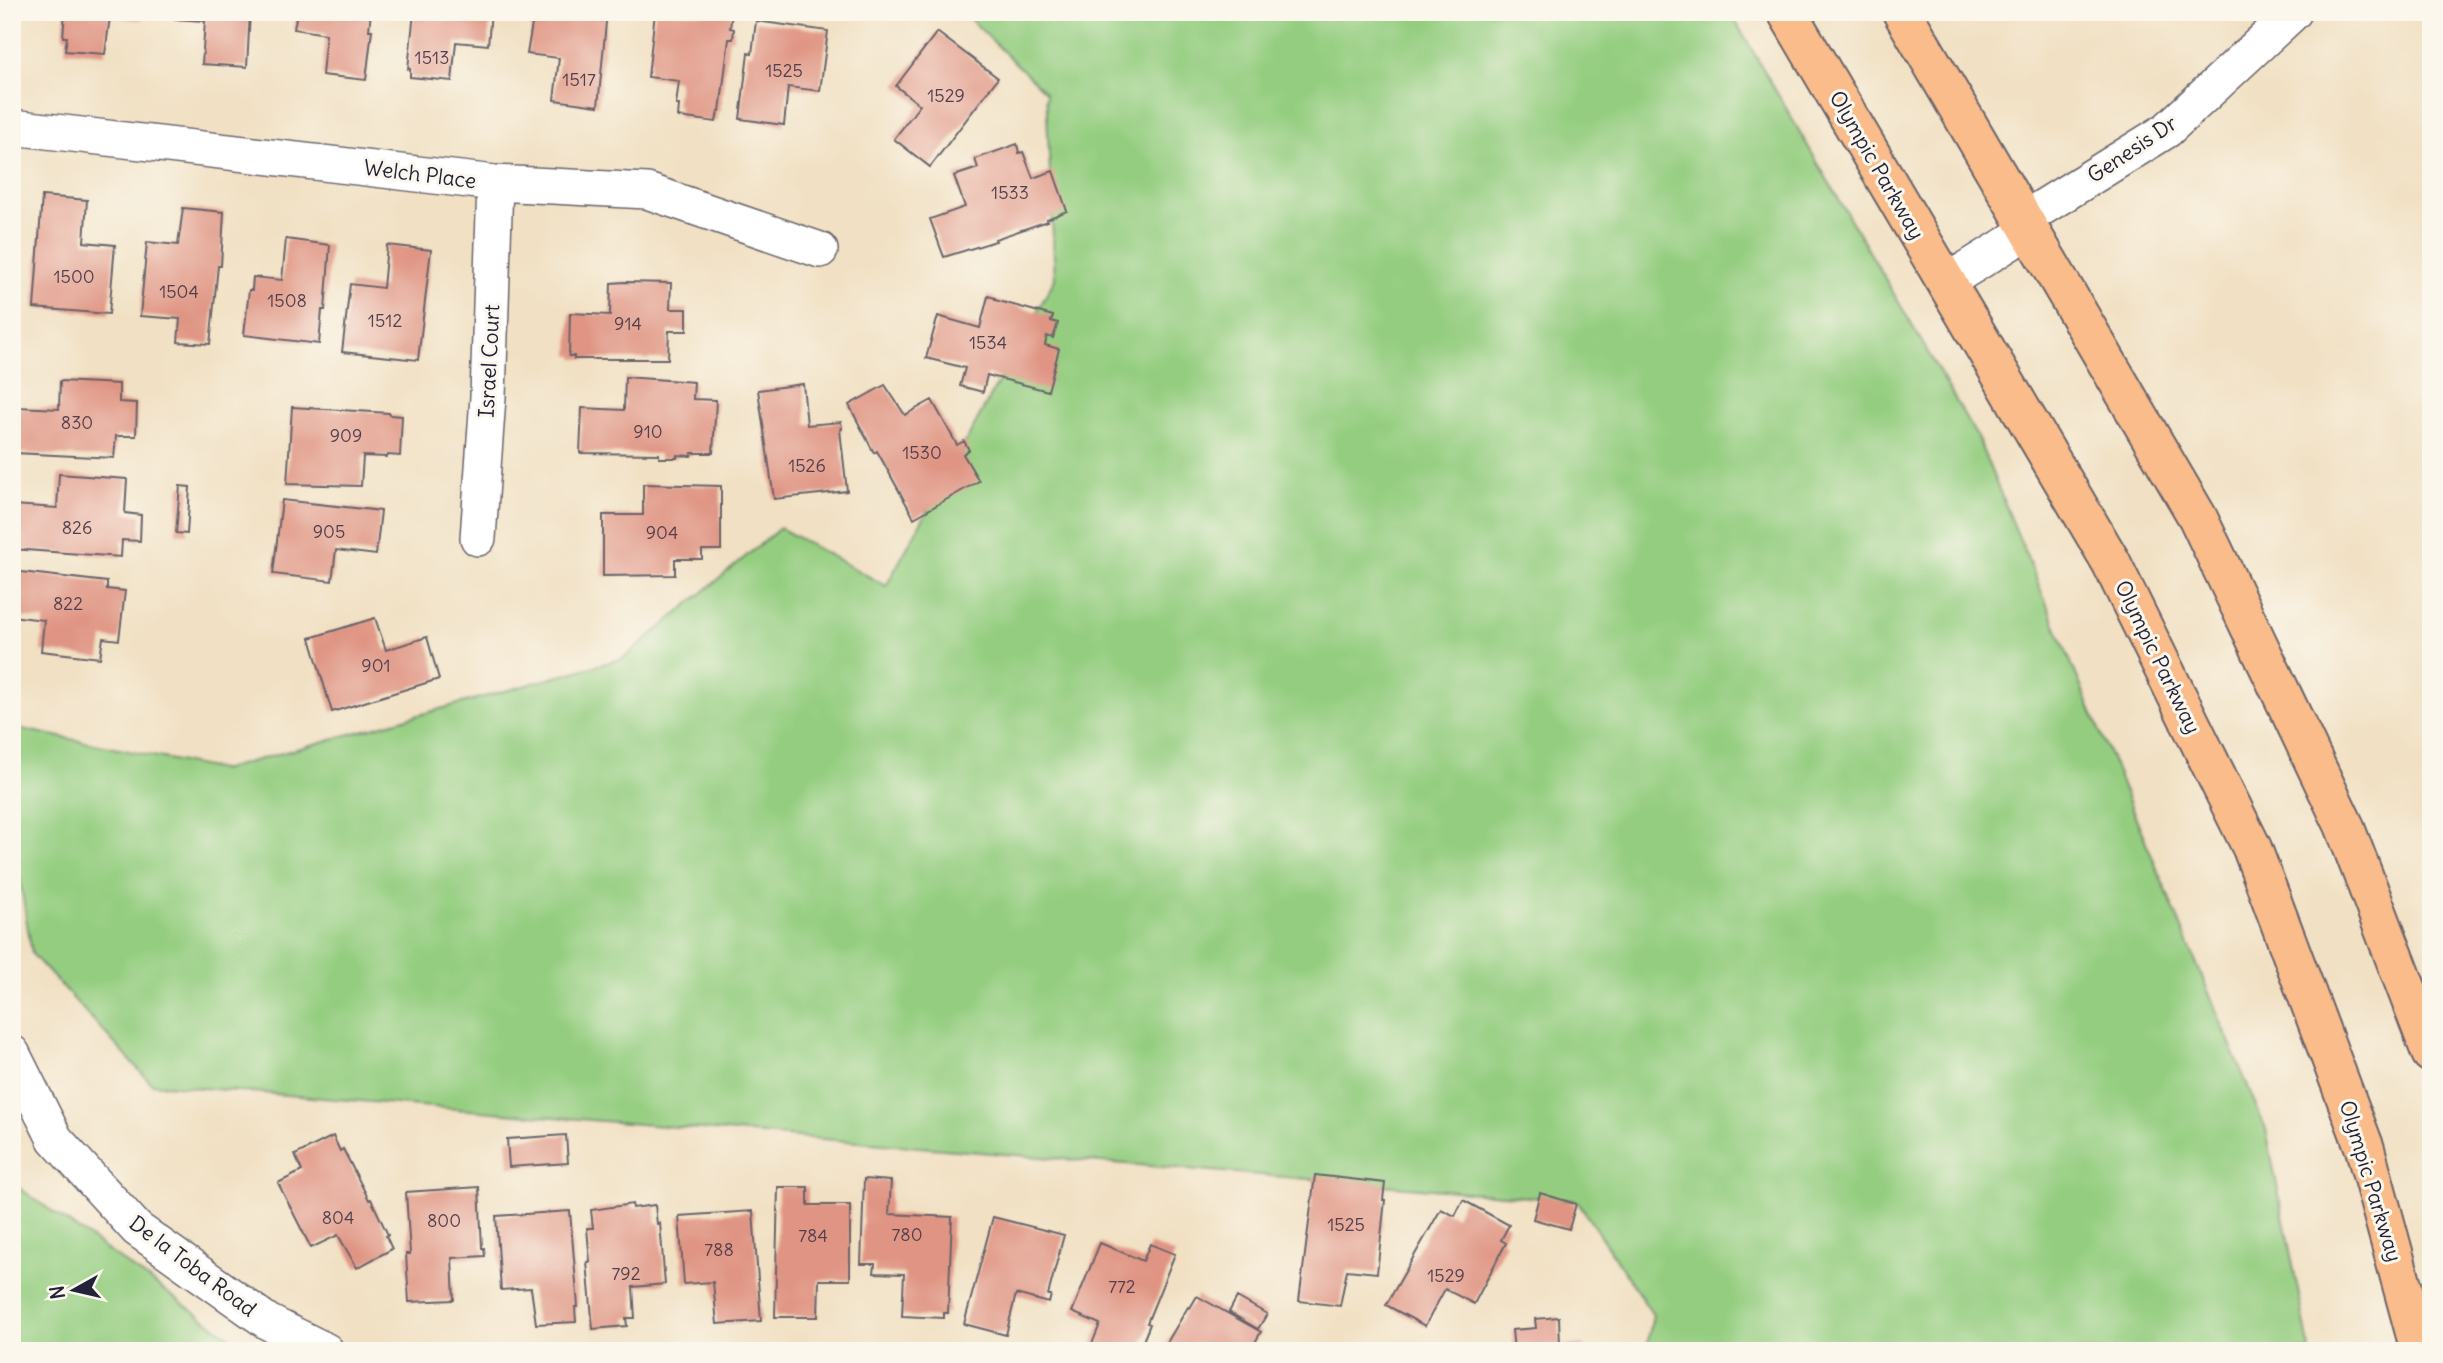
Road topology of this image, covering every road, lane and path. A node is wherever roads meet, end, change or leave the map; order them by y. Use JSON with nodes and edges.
{"nodes":[{"id":1,"x":1787,"y":12,"type":"edge"},
{"id":2,"x":1902,"y":12,"type":"edge"},
{"id":3,"x":2294,"y":12,"type":"edge"},
{"id":4,"x":12,"y":127,"type":"edge"},
{"id":5,"x":495,"y":183,"type":"junction"},
{"id":6,"x":2027,"y":224,"type":"junction"},
{"id":7,"x":820,"y":250,"type":"dead end"},
{"id":8,"x":1946,"y":282,"type":"junction"},
{"id":9,"x":478,"y":538,"type":"dead end"},
{"id":10,"x":12,"y":1053,"type":"edge"},
{"id":11,"x":2431,"y":1053,"type":"edge"},
{"id":12,"x":326,"y":1351,"type":"edge"},
{"id":13,"x":2420,"y":1351,"type":"edge"}],
"edges":[{"from":1,"to":8,"type":"main road","name":"Olympic Parkway"},
{"from":2,"to":6,"type":"main road"},
{"from":3,"to":6,"type":"street","name":"Genesis Dr"},
{"from":4,"to":5,"type":"street","name":"Welch Place"},
{"from":5,"to":7,"type":"street","name":"Welch Place"},
{"from":5,"to":9,"type":"street","name":"Israel Court"},
{"from":6,"to":8,"type":"street","name":"Genesis Dr"},
{"from":6,"to":11,"type":"main road"},
{"from":8,"to":13,"type":"main road","name":"Olympic Parkway"},
{"from":10,"to":12,"type":"street","name":"De la Toba Road"}]}
